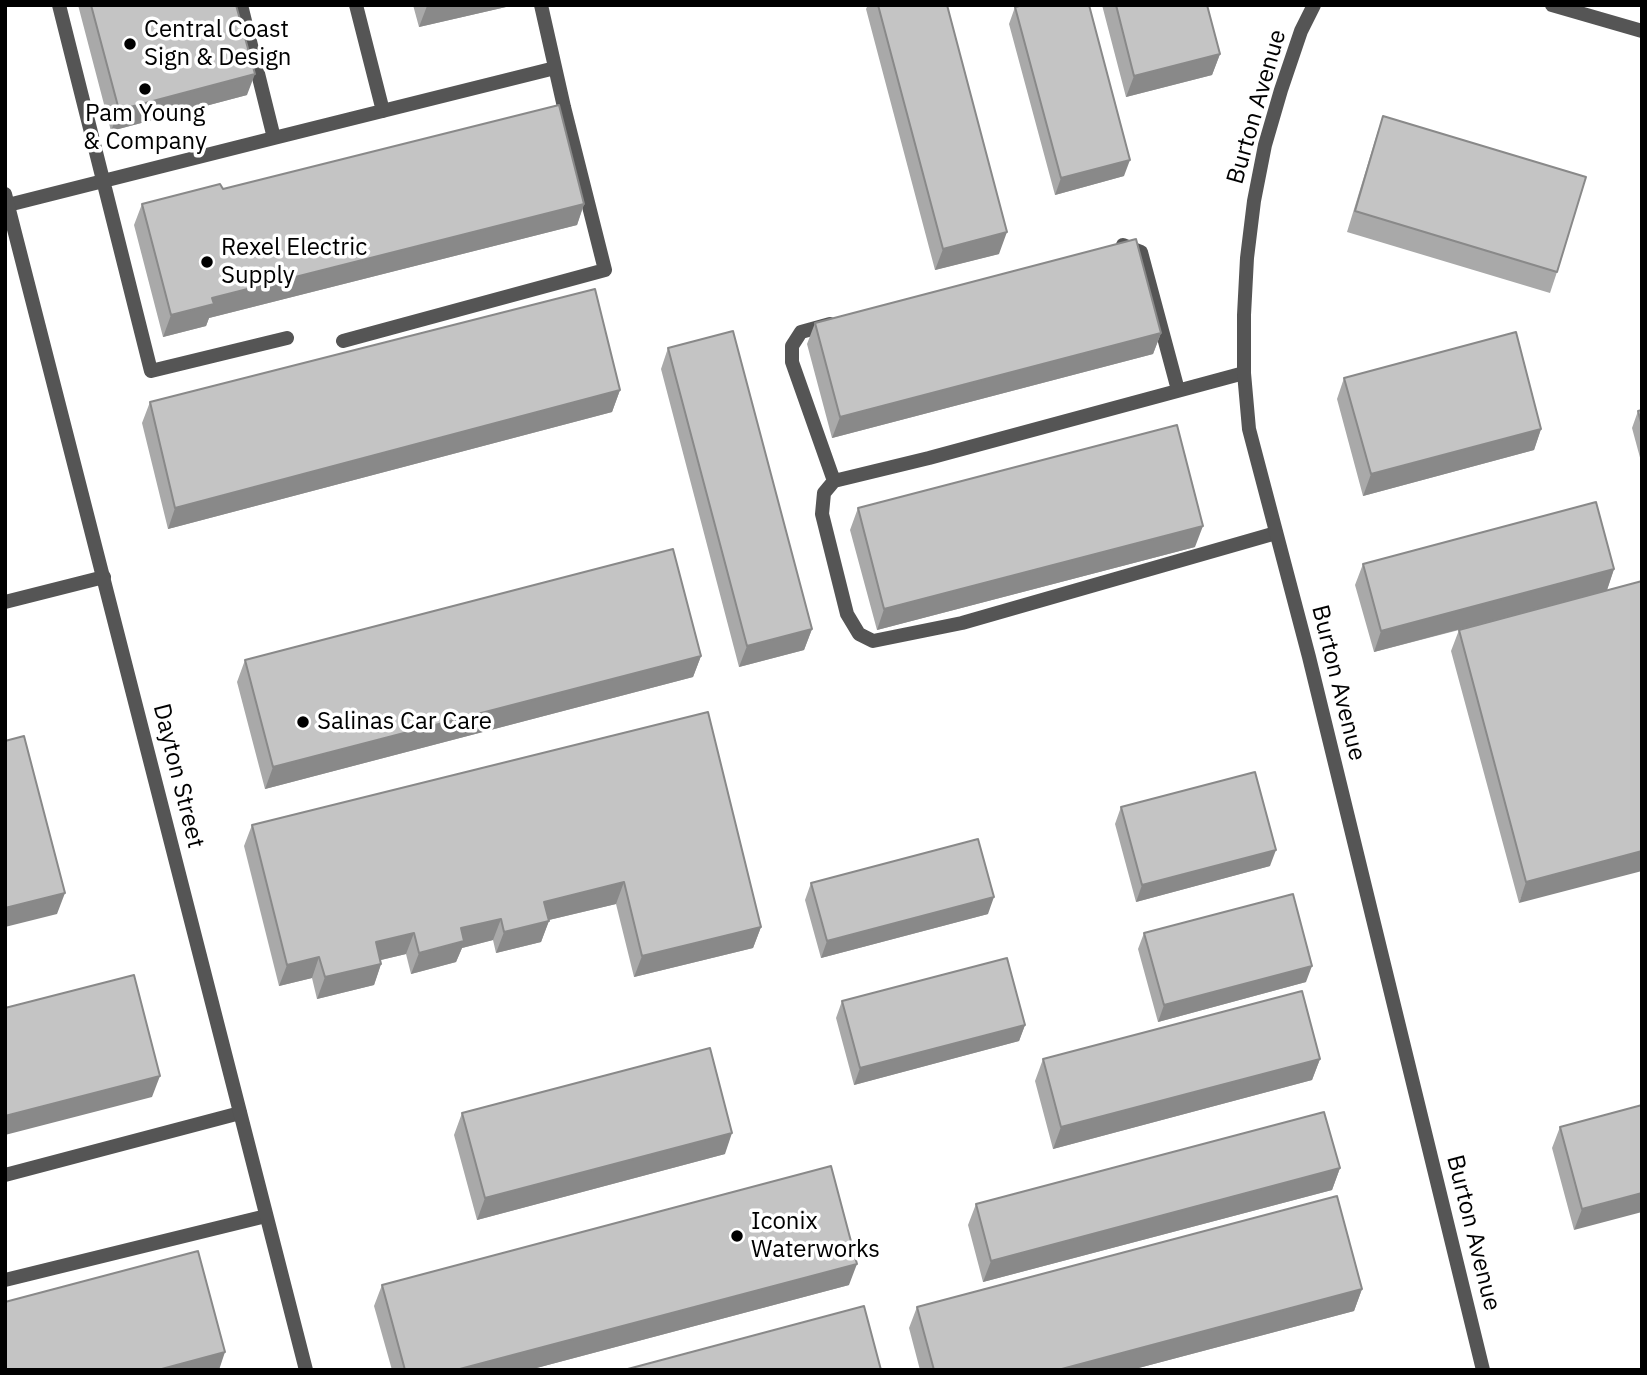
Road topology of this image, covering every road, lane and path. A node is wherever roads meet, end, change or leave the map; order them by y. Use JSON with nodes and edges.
{"nodes":[{"id":1,"x":60,"y":5,"type":"edge"},
{"id":2,"x":241,"y":5,"type":"edge"},
{"id":3,"x":356,"y":5,"type":"edge"},
{"id":4,"x":541,"y":5,"type":"edge"},
{"id":5,"x":1314,"y":5,"type":"edge"},
{"id":6,"x":1552,"y":5,"type":"edge"},
{"id":7,"x":1642,"y":31,"type":"edge"},
{"id":8,"x":555,"y":68,"type":"junction"},
{"id":9,"x":383,"y":111,"type":"junction"},
{"id":10,"x":274,"y":138,"type":"junction"},
{"id":11,"x":103,"y":181,"type":"junction"},
{"id":12,"x":7,"y":200,"type":"edge"},
{"id":13,"x":1111,"y":248,"type":"edge"},
{"id":14,"x":841,"y":321,"type":"edge"},
{"id":15,"x":287,"y":338,"type":"dead end"},
{"id":16,"x":343,"y":341,"type":"dead end"},
{"id":17,"x":1244,"y":373,"type":"junction"},
{"id":18,"x":1178,"y":390,"type":"junction"},
{"id":19,"x":834,"y":481,"type":"junction"},
{"id":20,"x":1276,"y":533,"type":"junction"},
{"id":21,"x":104,"y":577,"type":"junction"},
{"id":22,"x":5,"y":603,"type":"edge"},
{"id":23,"x":240,"y":1113,"type":"junction"},
{"id":24,"x":5,"y":1175,"type":"edge"},
{"id":25,"x":266,"y":1216,"type":"junction"},
{"id":26,"x":5,"y":1280,"type":"edge"},
{"id":27,"x":306,"y":1370,"type":"edge"},
{"id":28,"x":1483,"y":1370,"type":"edge"}],
"edges":[{"from":1,"to":11,"type":"street"},
{"from":2,"to":10,"type":"street"},
{"from":3,"to":9,"type":"street"},
{"from":4,"to":8,"type":"street"},
{"from":5,"to":17,"type":"street","name":"Burton Avenue"},
{"from":6,"to":7,"type":"street"},
{"from":8,"to":9,"type":"street"},
{"from":8,"to":16,"type":"street"},
{"from":9,"to":10,"type":"street"},
{"from":10,"to":11,"type":"street"},
{"from":11,"to":12,"type":"street"},
{"from":11,"to":15,"type":"street"},
{"from":12,"to":21,"type":"street","name":"Dayton Street"},
{"from":13,"to":18,"type":"street"},
{"from":14,"to":19,"type":"street"},
{"from":17,"to":18,"type":"street"},
{"from":17,"to":20,"type":"street","name":"Burton Avenue"},
{"from":18,"to":19,"type":"street"},
{"from":19,"to":20,"type":"street"},
{"from":20,"to":28,"type":"street","name":"Burton Avenue"},
{"from":21,"to":22,"type":"street"},
{"from":21,"to":23,"type":"street","name":"Dayton Street"},
{"from":23,"to":24,"type":"street"},
{"from":23,"to":25,"type":"street","name":"Dayton Street"},
{"from":25,"to":26,"type":"street"},
{"from":25,"to":27,"type":"street","name":"Dayton Street"}]}
